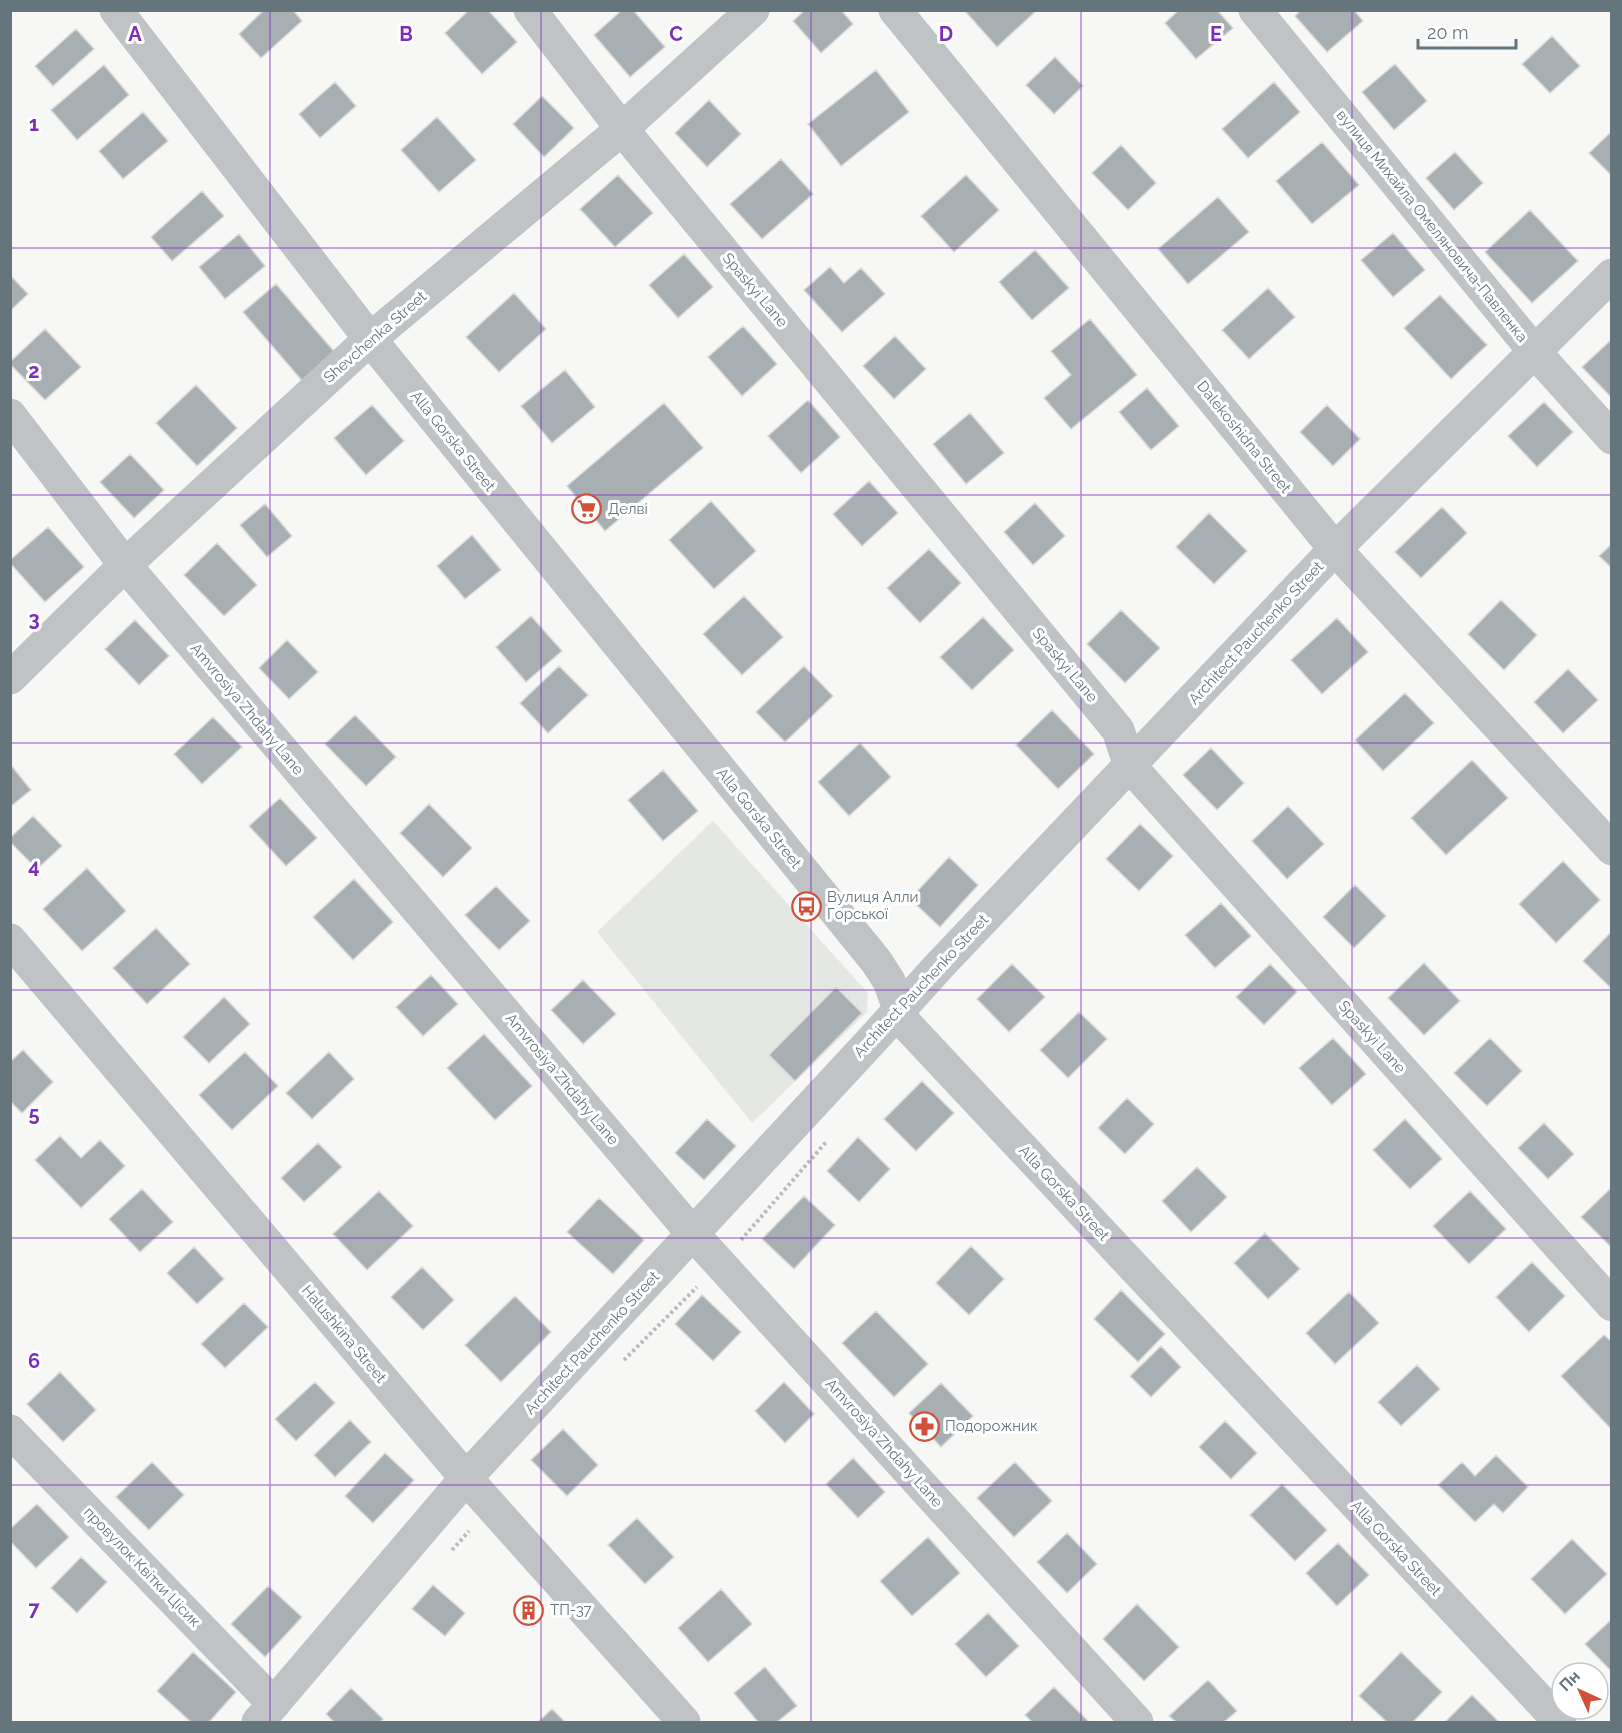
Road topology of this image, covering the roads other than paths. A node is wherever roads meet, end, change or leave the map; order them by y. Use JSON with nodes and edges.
{"nodes":[{"id":1,"x":116,"y":10,"type":"edge"},
{"id":2,"x":530,"y":10,"type":"edge"},
{"id":3,"x":753,"y":10,"type":"edge"},
{"id":4,"x":895,"y":10,"type":"edge"},
{"id":5,"x":1255,"y":10,"type":"edge"},
{"id":6,"x":622,"y":129,"type":"junction"},
{"id":7,"x":1611,"y":275,"type":"edge"},
{"id":8,"x":370,"y":339,"type":"junction"},
{"id":9,"x":1534,"y":351,"type":"junction"},
{"id":10,"x":10,"y":415,"type":"edge"},
{"id":11,"x":1611,"y":438,"type":"edge"},
{"id":12,"x":1335,"y":549,"type":"junction"},
{"id":13,"x":125,"y":565,"type":"junction"},
{"id":14,"x":10,"y":678,"type":"edge"},
{"id":15,"x":1130,"y":766,"type":"junction"},
{"id":16,"x":1611,"y":849,"type":"edge"},
{"id":17,"x":10,"y":940,"type":"edge"},
{"id":18,"x":899,"y":1009,"type":"junction"},
{"id":19,"x":693,"y":1234,"type":"junction"},
{"id":20,"x":1611,"y":1305,"type":"edge"},
{"id":21,"x":10,"y":1431,"type":"edge"},
{"id":22,"x":466,"y":1478,"type":"junction"},
{"id":23,"x":266,"y":1713,"type":"edge"},
{"id":24,"x":684,"y":1722,"type":"edge"},
{"id":25,"x":1137,"y":1722,"type":"edge"},
{"id":26,"x":1560,"y":1722,"type":"edge"}],
"edges":[{"from":1,"to":8,"type":"street","name":"Alla Gorska Street"},
{"from":2,"to":6,"type":"street","name":"Spaskyi Lane"},
{"from":3,"to":6,"type":"street","name":"Shevchenka Street"},
{"from":4,"to":12,"type":"street","name":"Dalekoshidna Street"},
{"from":5,"to":9,"type":"street","name":"вулиця Михайла Омеляновича-Павленка"},
{"from":6,"to":8,"type":"street","name":"Shevchenka Street"},
{"from":6,"to":15,"type":"street","name":"Spaskyi Lane"},
{"from":7,"to":9,"type":"street","name":"Architect Pauchenko Street"},
{"from":8,"to":13,"type":"street","name":"Shevchenka Street"},
{"from":8,"to":18,"type":"street","name":"Alla Gorska Street"},
{"from":9,"to":11,"type":"street","name":"вулиця Михайла Омеляновича-Павленка"},
{"from":9,"to":12,"type":"street","name":"Architect Pauchenko Street"},
{"from":10,"to":13,"type":"street","name":"Amvrosiya Zhdahy Lane"},
{"from":12,"to":15,"type":"street","name":"Architect Pauchenko Street"},
{"from":12,"to":16,"type":"street","name":"Dalekoshidna Street"},
{"from":13,"to":14,"type":"street","name":"Shevchenka Street"},
{"from":13,"to":19,"type":"street","name":"Amvrosiya Zhdahy Lane"},
{"from":15,"to":18,"type":"street","name":"Architect Pauchenko Street"},
{"from":15,"to":20,"type":"street","name":"Spaskyi Lane"},
{"from":17,"to":22,"type":"street","name":"Halushkina Street"},
{"from":18,"to":19,"type":"street","name":"Architect Pauchenko Street"},
{"from":18,"to":26,"type":"street","name":"Alla Gorska Street"},
{"from":19,"to":22,"type":"street","name":"Architect Pauchenko Street"},
{"from":19,"to":25,"type":"street","name":"Amvrosiya Zhdahy Lane"},
{"from":21,"to":23,"type":"street","name":"провулок Квітки Цісик"},
{"from":22,"to":23,"type":"street","name":"Architect Pauchenko Street"},
{"from":22,"to":24,"type":"street","name":"Halushkina Street"}]}
